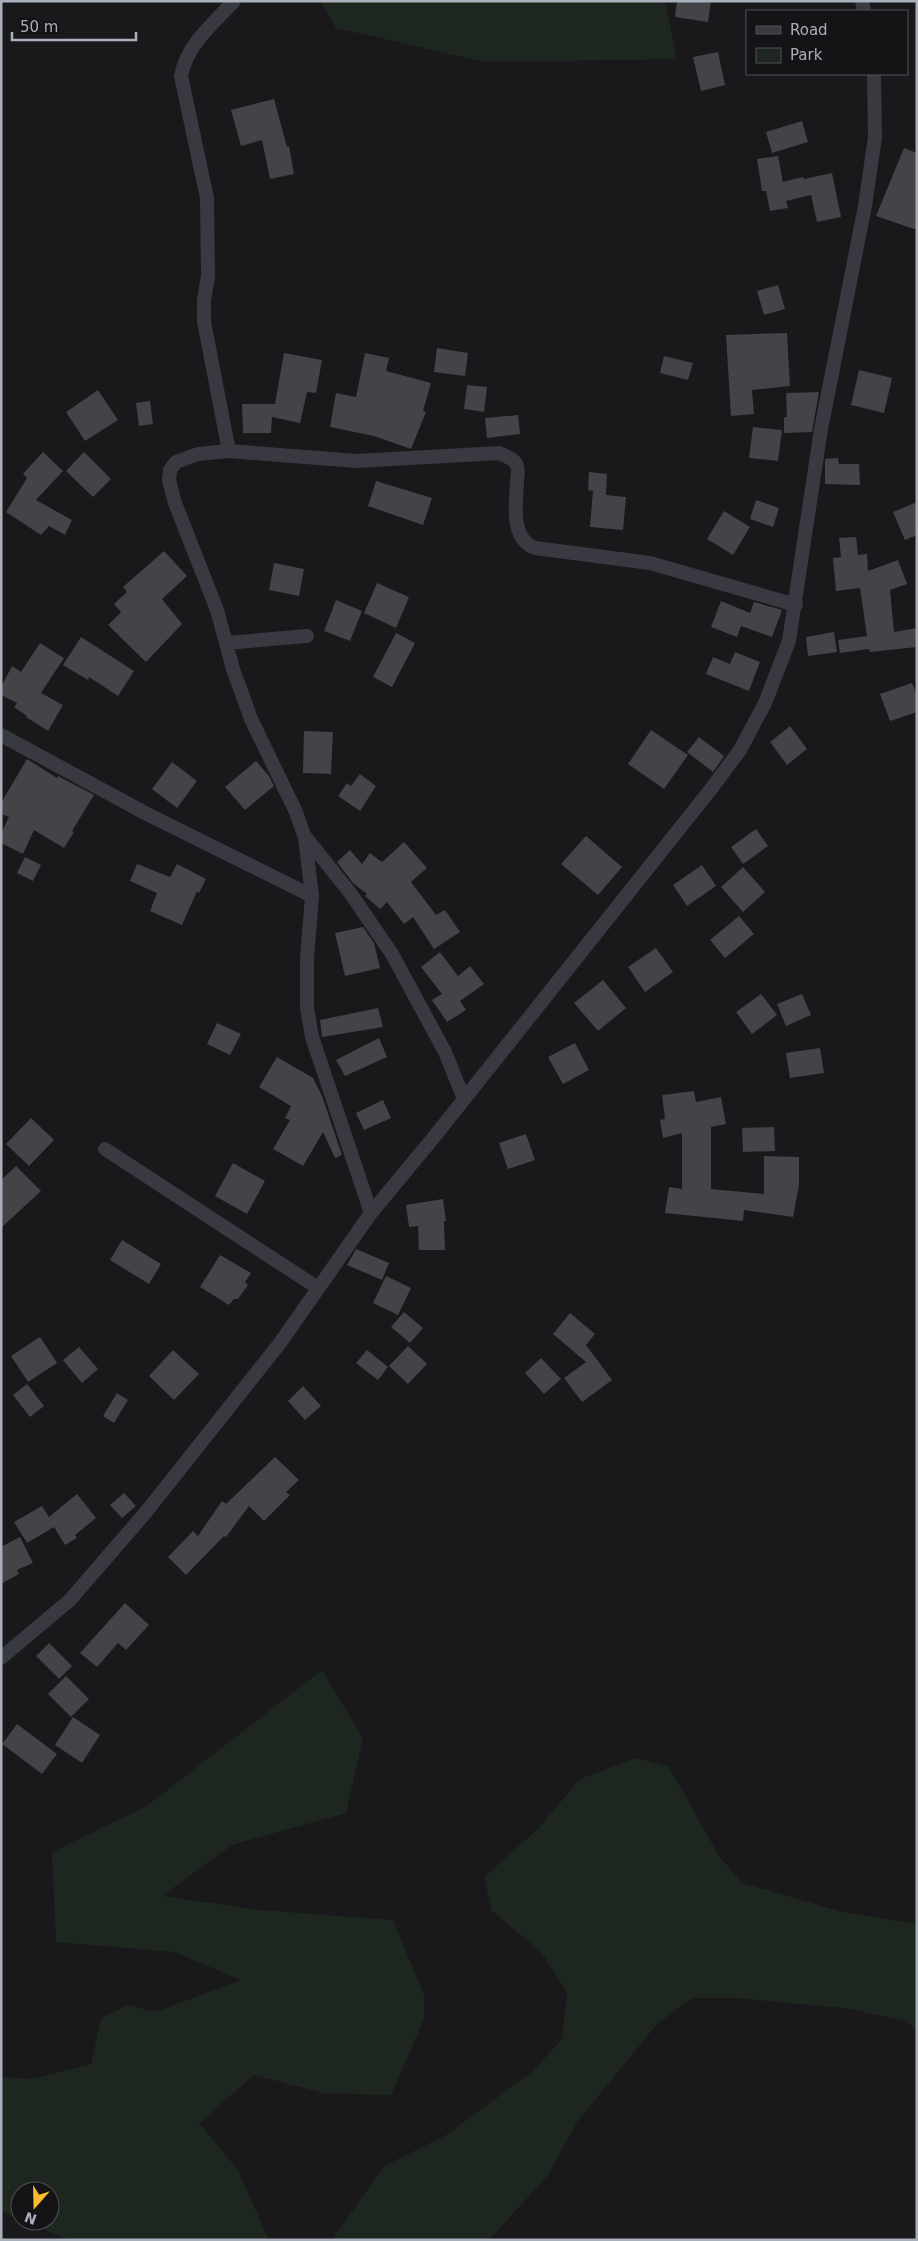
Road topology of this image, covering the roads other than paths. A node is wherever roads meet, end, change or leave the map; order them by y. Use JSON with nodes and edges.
{"nodes":[{"id":1,"x":234,"y":1,"type":"edge"},
{"id":2,"x":874,"y":75,"type":"edge"},
{"id":3,"x":229,"y":451,"type":"junction"},
{"id":4,"x":796,"y":605,"type":"junction"},
{"id":5,"x":307,"y":636,"type":"dead end"},
{"id":6,"x":226,"y":643,"type":"junction"},
{"id":7,"x":1,"y":735,"type":"edge"},
{"id":8,"x":304,"y":834,"type":"junction"},
{"id":9,"x":312,"y":896,"type":"junction"},
{"id":10,"x":464,"y":1099,"type":"junction"},
{"id":11,"x":105,"y":1149,"type":"dead end"},
{"id":12,"x":371,"y":1214,"type":"junction"},
{"id":13,"x":318,"y":1288,"type":"junction"},
{"id":14,"x":1,"y":1658,"type":"edge"}],
"edges":[{"from":1,"to":3,"type":"street"},
{"from":2,"to":4,"type":"street"},
{"from":3,"to":4,"type":"street"},
{"from":3,"to":6,"type":"street"},
{"from":4,"to":10,"type":"street"},
{"from":5,"to":6,"type":"street"},
{"from":6,"to":8,"type":"street"},
{"from":7,"to":9,"type":"street"},
{"from":8,"to":9,"type":"street"},
{"from":8,"to":10,"type":"street"},
{"from":9,"to":12,"type":"street"},
{"from":10,"to":12,"type":"street"},
{"from":11,"to":13,"type":"street"},
{"from":12,"to":13,"type":"street"},
{"from":13,"to":14,"type":"street"}]}
